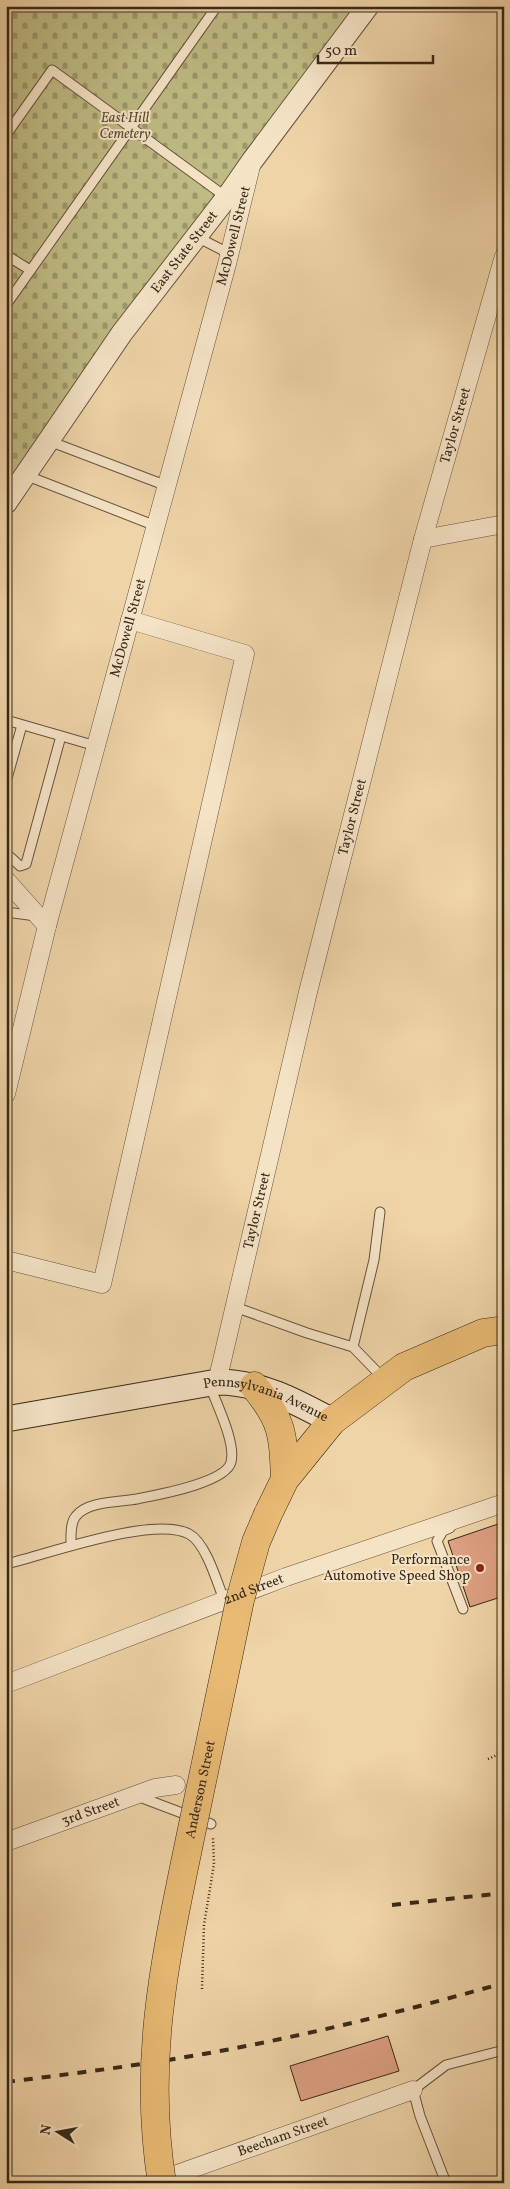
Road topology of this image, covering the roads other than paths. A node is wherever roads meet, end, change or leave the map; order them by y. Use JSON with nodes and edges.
{"nodes":[{"id":1,"x":217,"y":6,"type":"edge"},
{"id":2,"x":368,"y":6,"type":"edge"},
{"id":3,"x":130,"y":127,"type":"junction"},
{"id":4,"x":6,"y":135,"type":"edge"},
{"id":5,"x":252,"y":161,"type":"junction"},
{"id":6,"x":227,"y":197,"type":"junction"},
{"id":7,"x":197,"y":236,"type":"junction"},
{"id":8,"x":230,"y":254,"type":"junction"},
{"id":9,"x":6,"y":255,"type":"edge"},
{"id":10,"x":504,"y":257,"type":"edge"},
{"id":11,"x":30,"y":270,"type":"junction"},
{"id":12,"x":6,"y":305,"type":"edge"},
{"id":13,"x":49,"y":441,"type":"junction"},
{"id":14,"x":25,"y":475,"type":"junction"},
{"id":15,"x":167,"y":486,"type":"junction"},
{"id":16,"x":6,"y":503,"type":"edge"},
{"id":17,"x":504,"y":524,"type":"edge"},
{"id":18,"x":156,"y":526,"type":"junction"},
{"id":19,"x":423,"y":539,"type":"junction"},
{"id":20,"x":130,"y":620,"type":"junction"},
{"id":21,"x":6,"y":720,"type":"edge"},
{"id":22,"x":22,"y":724,"type":"junction"},
{"id":23,"x":61,"y":736,"type":"junction"},
{"id":24,"x":96,"y":746,"type":"junction"},
{"id":25,"x":6,"y":782,"type":"edge"},
{"id":26,"x":6,"y":854,"type":"edge"},
{"id":27,"x":6,"y":880,"type":"edge"},
{"id":28,"x":6,"y":912,"type":"edge"},
{"id":29,"x":43,"y":921,"type":"junction"},
{"id":30,"x":6,"y":1094,"type":"edge"},
{"id":31,"x":380,"y":1212,"type":"dead end"},
{"id":32,"x":6,"y":1260,"type":"edge"},
{"id":33,"x":235,"y":1307,"type":"junction"},
{"id":34,"x":504,"y":1330,"type":"edge"},
{"id":35,"x":353,"y":1347,"type":"junction"},
{"id":36,"x":386,"y":1381,"type":"junction"},
{"id":37,"x":213,"y":1383,"type":"junction"},
{"id":38,"x":254,"y":1386,"type":"junction"},
{"id":39,"x":6,"y":1419,"type":"edge"},
{"id":40,"x":332,"y":1421,"type":"junction"},
{"id":41,"x":285,"y":1479,"type":"junction"},
{"id":42,"x":504,"y":1503,"type":"edge"},
{"id":43,"x":504,"y":1511,"type":"edge"},
{"id":44,"x":412,"y":1535,"type":"junction"},
{"id":45,"x":437,"y":1541,"type":"junction"},
{"id":46,"x":71,"y":1545,"type":"junction"},
{"id":47,"x":6,"y":1564,"type":"edge"},
{"id":48,"x":224,"y":1600,"type":"junction"},
{"id":49,"x":463,"y":1609,"type":"dead end"},
{"id":50,"x":6,"y":1684,"type":"edge"},
{"id":51,"x":176,"y":1785,"type":"dead end"},
{"id":52,"x":135,"y":1796,"type":"junction"},
{"id":53,"x":211,"y":1824,"type":"road end"},
{"id":54,"x":6,"y":1842,"type":"edge"},
{"id":55,"x":504,"y":2050,"type":"edge"},
{"id":56,"x":413,"y":2090,"type":"junction"},
{"id":57,"x":152,"y":2183,"type":"edge"},
{"id":58,"x":162,"y":2183,"type":"edge"},
{"id":59,"x":446,"y":2183,"type":"edge"}],
"edges":[{"from":1,"to":3,"type":"lane"},
{"from":2,"to":5,"type":"street","name":"East State Street"},
{"from":3,"to":4,"type":"lane"},
{"from":3,"to":6,"type":"lane"},
{"from":3,"to":11,"type":"lane"},
{"from":5,"to":6,"type":"street","name":"East State Street"},
{"from":5,"to":8,"type":"street","name":"McDowell Street"},
{"from":6,"to":7,"type":"street","name":"East State Street"},
{"from":7,"to":8,"type":"lane"},
{"from":7,"to":13,"type":"street","name":"East State Street"},
{"from":8,"to":15,"type":"street","name":"McDowell Street"},
{"from":9,"to":11,"type":"lane"},
{"from":10,"to":19,"type":"street","name":"Taylor Street"},
{"from":11,"to":12,"type":"lane"},
{"from":13,"to":14,"type":"street","name":"East State Street"},
{"from":13,"to":15,"type":"lane"},
{"from":14,"to":16,"type":"street","name":"East State Street"},
{"from":14,"to":18,"type":"lane"},
{"from":15,"to":18,"type":"street","name":"McDowell Street"},
{"from":17,"to":19,"type":"street"},
{"from":18,"to":20,"type":"street","name":"McDowell Street"},
{"from":19,"to":33,"type":"street","name":"Taylor Street"},
{"from":20,"to":24,"type":"street","name":"McDowell Street"},
{"from":20,"to":32,"type":"street"},
{"from":21,"to":22,"type":"lane"},
{"from":22,"to":23,"type":"lane"},
{"from":22,"to":25,"type":"lane"},
{"from":23,"to":24,"type":"lane"},
{"from":23,"to":26,"type":"lane"},
{"from":24,"to":29,"type":"street","name":"McDowell Street"},
{"from":27,"to":29,"type":"street"},
{"from":28,"to":29,"type":"lane"},
{"from":29,"to":30,"type":"street","name":"McDowell Street"},
{"from":31,"to":35,"type":"lane"},
{"from":33,"to":35,"type":"lane"},
{"from":33,"to":37,"type":"street","name":"Taylor Street"},
{"from":34,"to":36,"type":"highway","name":"Pennsylvania Avenue"},
{"from":35,"to":36,"type":"lane"},
{"from":36,"to":40,"type":"highway","name":"Pennsylvania Avenue"},
{"from":37,"to":38,"type":"main road","name":"Pennsylvania Avenue"},
{"from":37,"to":39,"type":"main road","name":"Pennsylvania Avenue"},
{"from":37,"to":46,"type":"lane"},
{"from":38,"to":40,"type":"main road","name":"Pennsylvania Avenue"},
{"from":38,"to":41,"type":"highway"},
{"from":40,"to":41,"type":"highway","name":"Anderson Street"},
{"from":41,"to":58,"type":"highway","name":"Anderson Street","bridge":true},
{"from":42,"to":44,"type":"street","name":"2nd Street"},
{"from":43,"to":45,"type":"lane"},
{"from":44,"to":45,"type":"lane"},
{"from":44,"to":48,"type":"street","name":"2nd Street"},
{"from":45,"to":49,"type":"lane"},
{"from":46,"to":47,"type":"lane"},
{"from":46,"to":48,"type":"lane"},
{"from":48,"to":50,"type":"street","name":"2nd Street"},
{"from":51,"to":52,"type":"street","name":"3rd Street"},
{"from":52,"to":53,"type":"lane"},
{"from":52,"to":54,"type":"street","name":"3rd Street"},
{"from":55,"to":56,"type":"lane"},
{"from":56,"to":57,"type":"street","name":"Beecham Street"},
{"from":56,"to":59,"type":"lane"}]}
